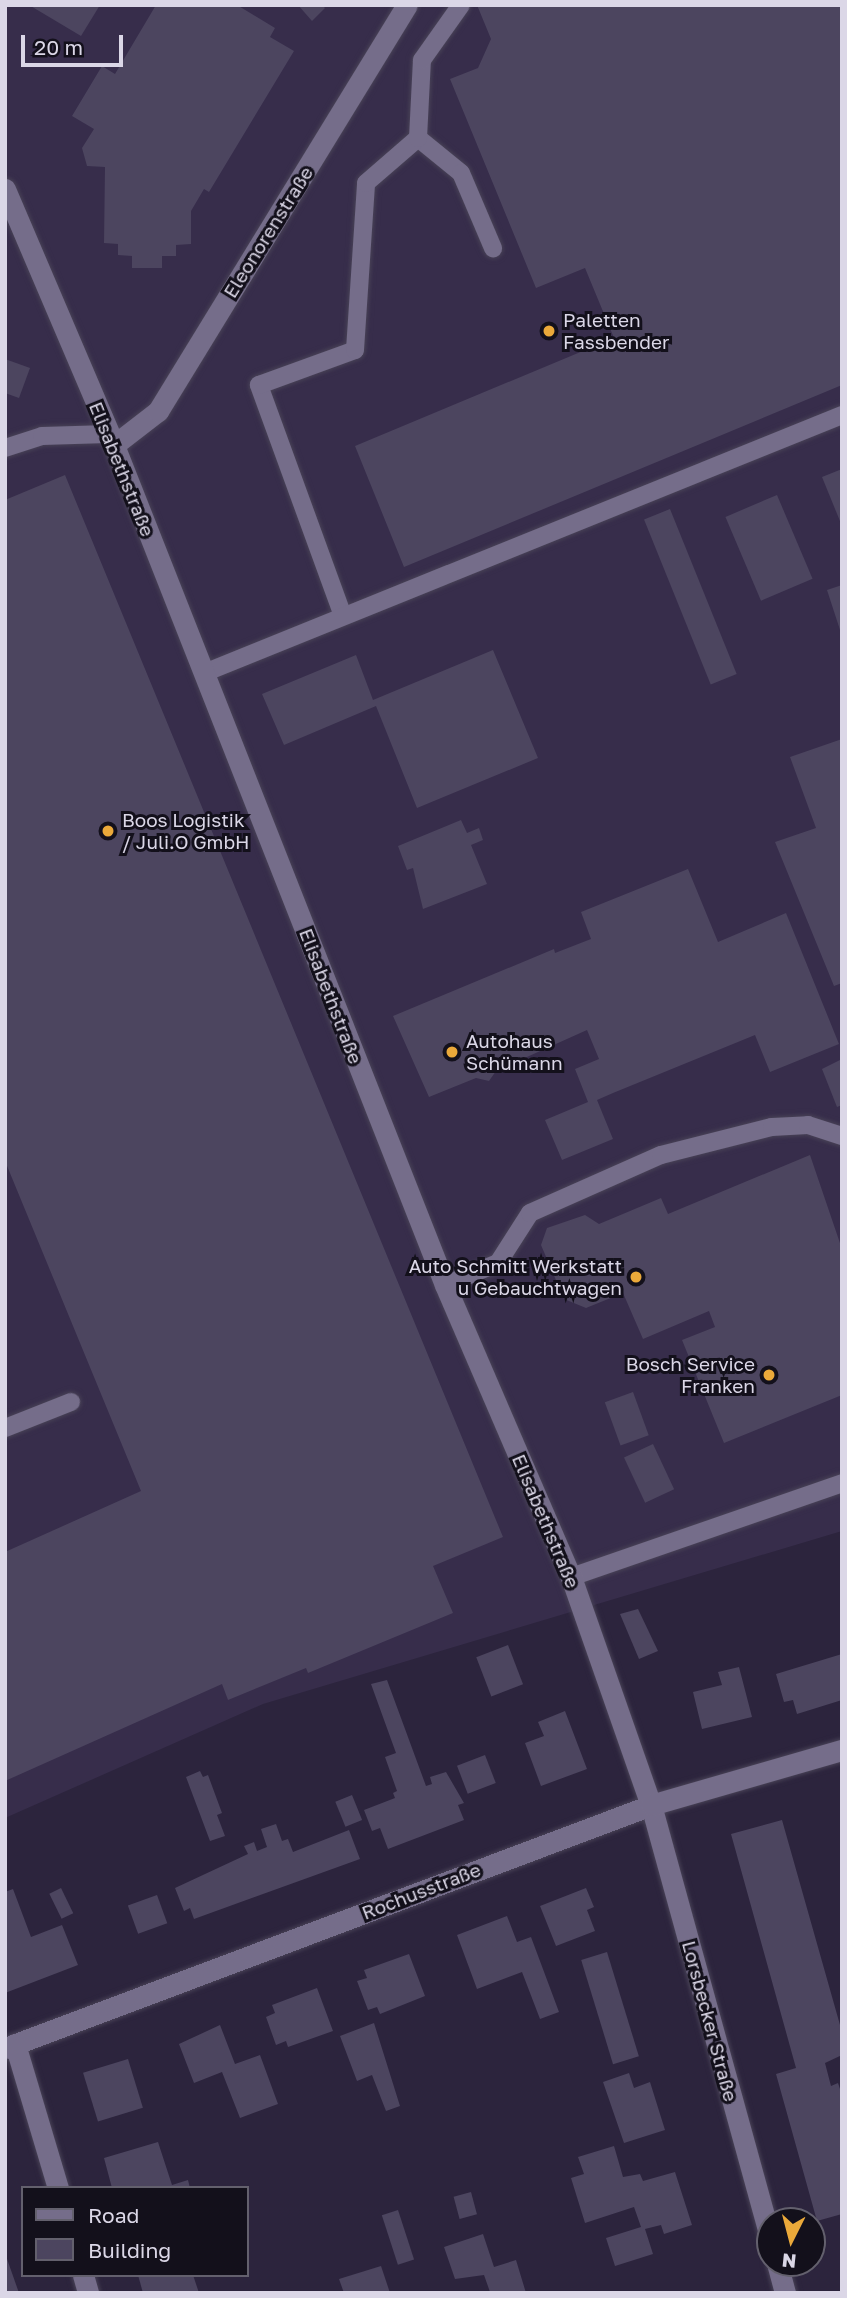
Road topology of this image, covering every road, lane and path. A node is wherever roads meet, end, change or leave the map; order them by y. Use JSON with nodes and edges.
{"nodes":[{"id":1,"x":407,"y":5,"type":"edge"},
{"id":2,"x":461,"y":5,"type":"edge"},
{"id":3,"x":418,"y":138,"type":"junction"},
{"id":4,"x":5,"y":189,"type":"edge"},
{"id":5,"x":493,"y":248,"type":"dead end"},
{"id":6,"x":842,"y":415,"type":"edge"},
{"id":7,"x":111,"y":439,"type":"junction"},
{"id":8,"x":5,"y":448,"type":"edge"},
{"id":9,"x":343,"y":616,"type":"junction"},
{"id":10,"x":204,"y":673,"type":"junction"},
{"id":11,"x":842,"y":1136,"type":"edge"},
{"id":12,"x":444,"y":1285,"type":"junction"},
{"id":13,"x":71,"y":1402,"type":"dead end"},
{"id":14,"x":5,"y":1428,"type":"edge"},
{"id":15,"x":842,"y":1483,"type":"edge"},
{"id":16,"x":571,"y":1577,"type":"junction"},
{"id":17,"x":842,"y":1750,"type":"edge"},
{"id":18,"x":651,"y":1805,"type":"junction"},
{"id":19,"x":10,"y":2046,"type":"edge"},
{"id":20,"x":57,"y":2186,"type":"edge"},
{"id":21,"x":762,"y":2207,"type":"edge"}],
"edges":[{"from":1,"to":7,"type":"street","name":"Eleonorenstraße"},
{"from":2,"to":3,"type":"lane"},
{"from":3,"to":5,"type":"lane"},
{"from":3,"to":9,"type":"lane"},
{"from":4,"to":7,"type":"street","name":"Elisabethstraße"},
{"from":6,"to":9,"type":"lane"},
{"from":7,"to":8,"type":"lane"},
{"from":7,"to":10,"type":"street","name":"Elisabethstraße"},
{"from":9,"to":10,"type":"lane"},
{"from":10,"to":12,"type":"street","name":"Elisabethstraße"},
{"from":11,"to":12,"type":"lane"},
{"from":12,"to":16,"type":"street","name":"Elisabethstraße"},
{"from":13,"to":14,"type":"lane"},
{"from":15,"to":16,"type":"lane"},
{"from":16,"to":18,"type":"street","name":"Elisabethstraße"},
{"from":17,"to":18,"type":"street","name":"Rochusstraße"},
{"from":18,"to":19,"type":"street","name":"Rochusstraße"},
{"from":18,"to":21,"type":"street","name":"Lorsbecker Straße"},
{"from":19,"to":20,"type":"street"}]}
